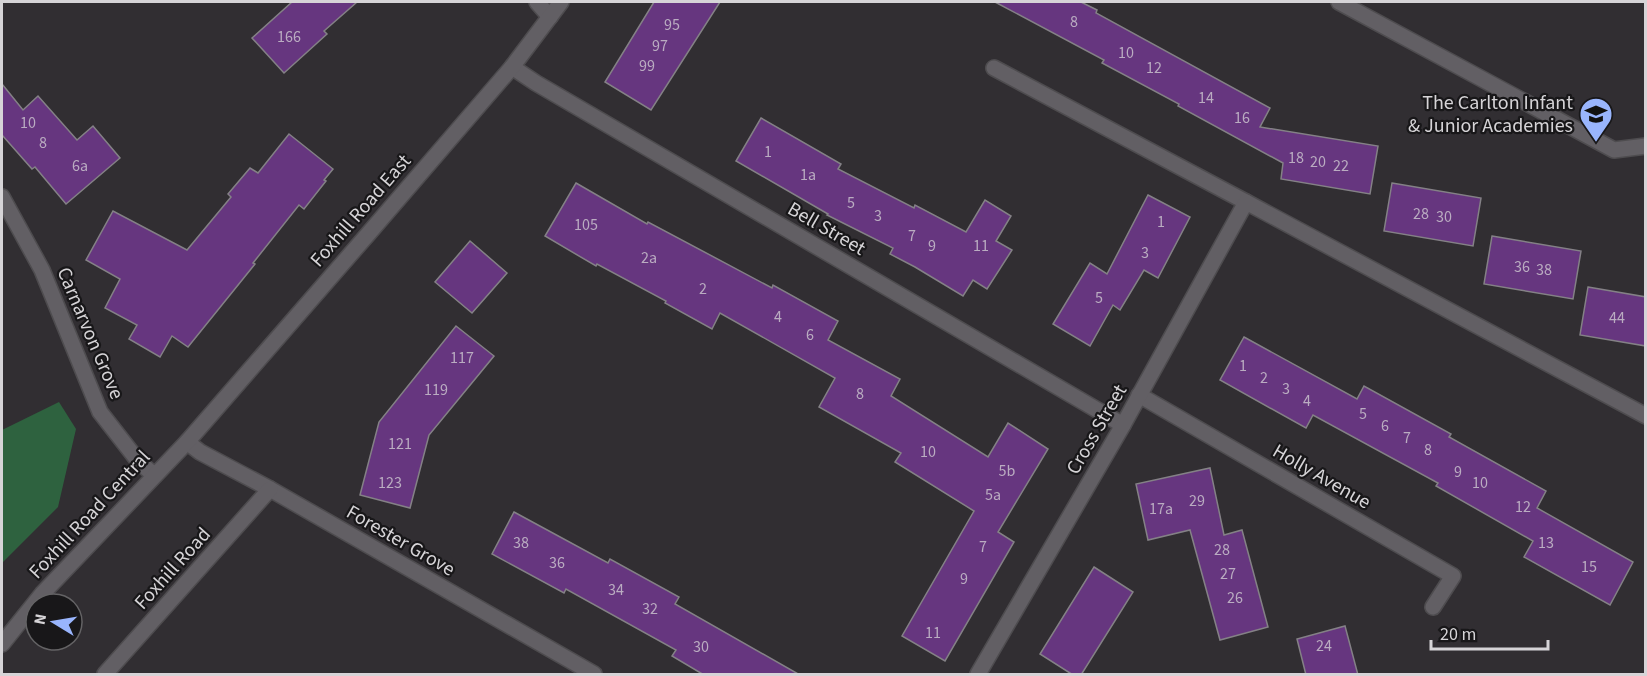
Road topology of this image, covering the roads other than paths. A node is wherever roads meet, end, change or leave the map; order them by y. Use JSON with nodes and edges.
{"nodes":[{"id":1,"x":537,"y":2,"type":"edge"},
{"id":2,"x":561,"y":2,"type":"edge"},
{"id":3,"x":1339,"y":2,"type":"edge"},
{"id":4,"x":550,"y":17,"type":"junction"},
{"id":5,"x":512,"y":67,"type":"junction"},
{"id":6,"x":994,"y":68,"type":"dead end"},
{"id":7,"x":1646,"y":146,"type":"edge"},
{"id":8,"x":2,"y":197,"type":"edge"},
{"id":9,"x":1246,"y":202,"type":"junction"},
{"id":10,"x":1140,"y":395,"type":"junction"},
{"id":11,"x":1646,"y":416,"type":"edge"},
{"id":12,"x":1123,"y":425,"type":"junction"},
{"id":13,"x":187,"y":441,"type":"junction"},
{"id":14,"x":154,"y":475,"type":"junction"},
{"id":15,"x":270,"y":489,"type":"junction"},
{"id":16,"x":1433,"y":607,"type":"dead end"},
{"id":17,"x":2,"y":644,"type":"edge"},
{"id":18,"x":105,"y":675,"type":"edge"},
{"id":19,"x":594,"y":675,"type":"edge"},
{"id":20,"x":978,"y":675,"type":"edge"}],
"edges":[{"from":1,"to":4,"type":"street"},
{"from":2,"to":4,"type":"street","name":"Foxhill Road East"},
{"from":3,"to":7,"type":"street"},
{"from":4,"to":5,"type":"street","name":"Foxhill Road East"},
{"from":5,"to":12,"type":"street","name":"Bell Street"},
{"from":5,"to":13,"type":"street","name":"Foxhill Road East"},
{"from":6,"to":9,"type":"street"},
{"from":8,"to":14,"type":"street","name":"Carnarvon Grove"},
{"from":9,"to":10,"type":"street","name":"Cross Street"},
{"from":9,"to":11,"type":"street"},
{"from":10,"to":12,"type":"street","name":"Cross Street"},
{"from":10,"to":16,"type":"street","name":"Holly Avenue"},
{"from":12,"to":20,"type":"street","name":"Cross Street"},
{"from":13,"to":14,"type":"street","name":"Foxhill Road Central"},
{"from":13,"to":15,"type":"street","name":"Forester Grove"},
{"from":14,"to":17,"type":"street","name":"Foxhill Road Central"},
{"from":15,"to":18,"type":"street","name":"Foxhill Road"},
{"from":15,"to":19,"type":"street","name":"Forester Grove"}]}
